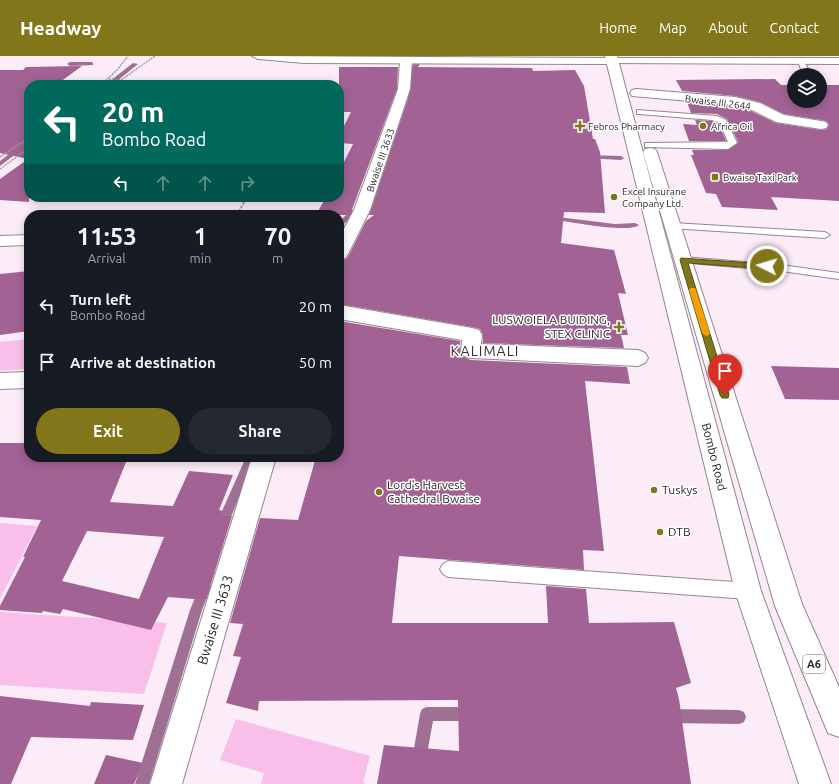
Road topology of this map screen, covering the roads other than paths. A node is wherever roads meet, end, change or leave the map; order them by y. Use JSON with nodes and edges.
{"nodes":[{"id":1,"x":244,"y":56,"type":"edge"},
{"id":2,"x":259,"y":56,"type":"edge"},
{"id":3,"x":619,"y":58,"type":"edge"},
{"id":4,"x":406,"y":61,"type":"junction"},
{"id":5,"x":801,"y":61,"type":"junction"},
{"id":6,"x":839,"y":62,"type":"edge"},
{"id":7,"x":804,"y":68,"type":"edge"},
{"id":8,"x":636,"y":93,"type":"junction"},
{"id":9,"x":640,"y":112,"type":"junction"},
{"id":10,"x":821,"y":125,"type":"dead end"},
{"id":11,"x":645,"y":134,"type":"junction"},
{"id":12,"x":673,"y":226,"type":"junction"},
{"id":13,"x":824,"y":235,"type":"dead end"},
{"id":14,"x":344,"y":237,"type":"edge"},
{"id":15,"x":24,"y":240,"type":"edge"},
{"id":16,"x":0,"y":241,"type":"edge"},
{"id":17,"x":683,"y":260,"type":"junction"},
{"id":18,"x":839,"y":276,"type":"edge"},
{"id":19,"x":344,"y":313,"type":"edge"},
{"id":20,"x":638,"y":358,"type":"dead end"},
{"id":21,"x":24,"y":380,"type":"edge"},
{"id":22,"x":0,"y":381,"type":"edge"},
{"id":23,"x":263,"y":462,"type":"edge"},
{"id":24,"x":448,"y":569,"type":"dead end"},
{"id":25,"x":748,"y":591,"type":"junction"},
{"id":26,"x":839,"y":722,"type":"edge"},
{"id":27,"x":166,"y":784,"type":"edge"},
{"id":28,"x":815,"y":784,"type":"edge"}],
"edges":[{"from":1,"to":2,"type":"main road"},
{"from":2,"to":4,"type":"main road"},
{"from":3,"to":4,"type":"main road"},
{"from":3,"to":5,"type":"main road"},
{"from":3,"to":8,"type":"main road"},
{"from":3,"to":25,"type":"main road","name":"Bombo Road"},
{"from":4,"to":14,"type":"main road","name":"Bwaise III 3633"},
{"from":5,"to":6,"type":"main road"},
{"from":5,"to":7,"type":"lane"},
{"from":8,"to":9,"type":"main road"},
{"from":8,"to":10,"type":"main road","name":"Bwaise III 2644"},
{"from":9,"to":11,"type":"main road"},
{"from":9,"to":11,"type":"lane"},
{"from":11,"to":12,"type":"main road","number":"A6"},
{"from":12,"to":13,"type":"lane"},
{"from":12,"to":17,"type":"main road","number":"A6"},
{"from":15,"to":16,"type":"main road"},
{"from":17,"to":18,"type":"lane"},
{"from":17,"to":26,"type":"main road","number":"A6"},
{"from":19,"to":20,"type":"main road"},
{"from":21,"to":22,"type":"main road"},
{"from":23,"to":27,"type":"main road","name":"Bwaise III 3633"},
{"from":24,"to":25,"type":"lane"},
{"from":25,"to":28,"type":"main road","name":"Bombo Road"}]}
